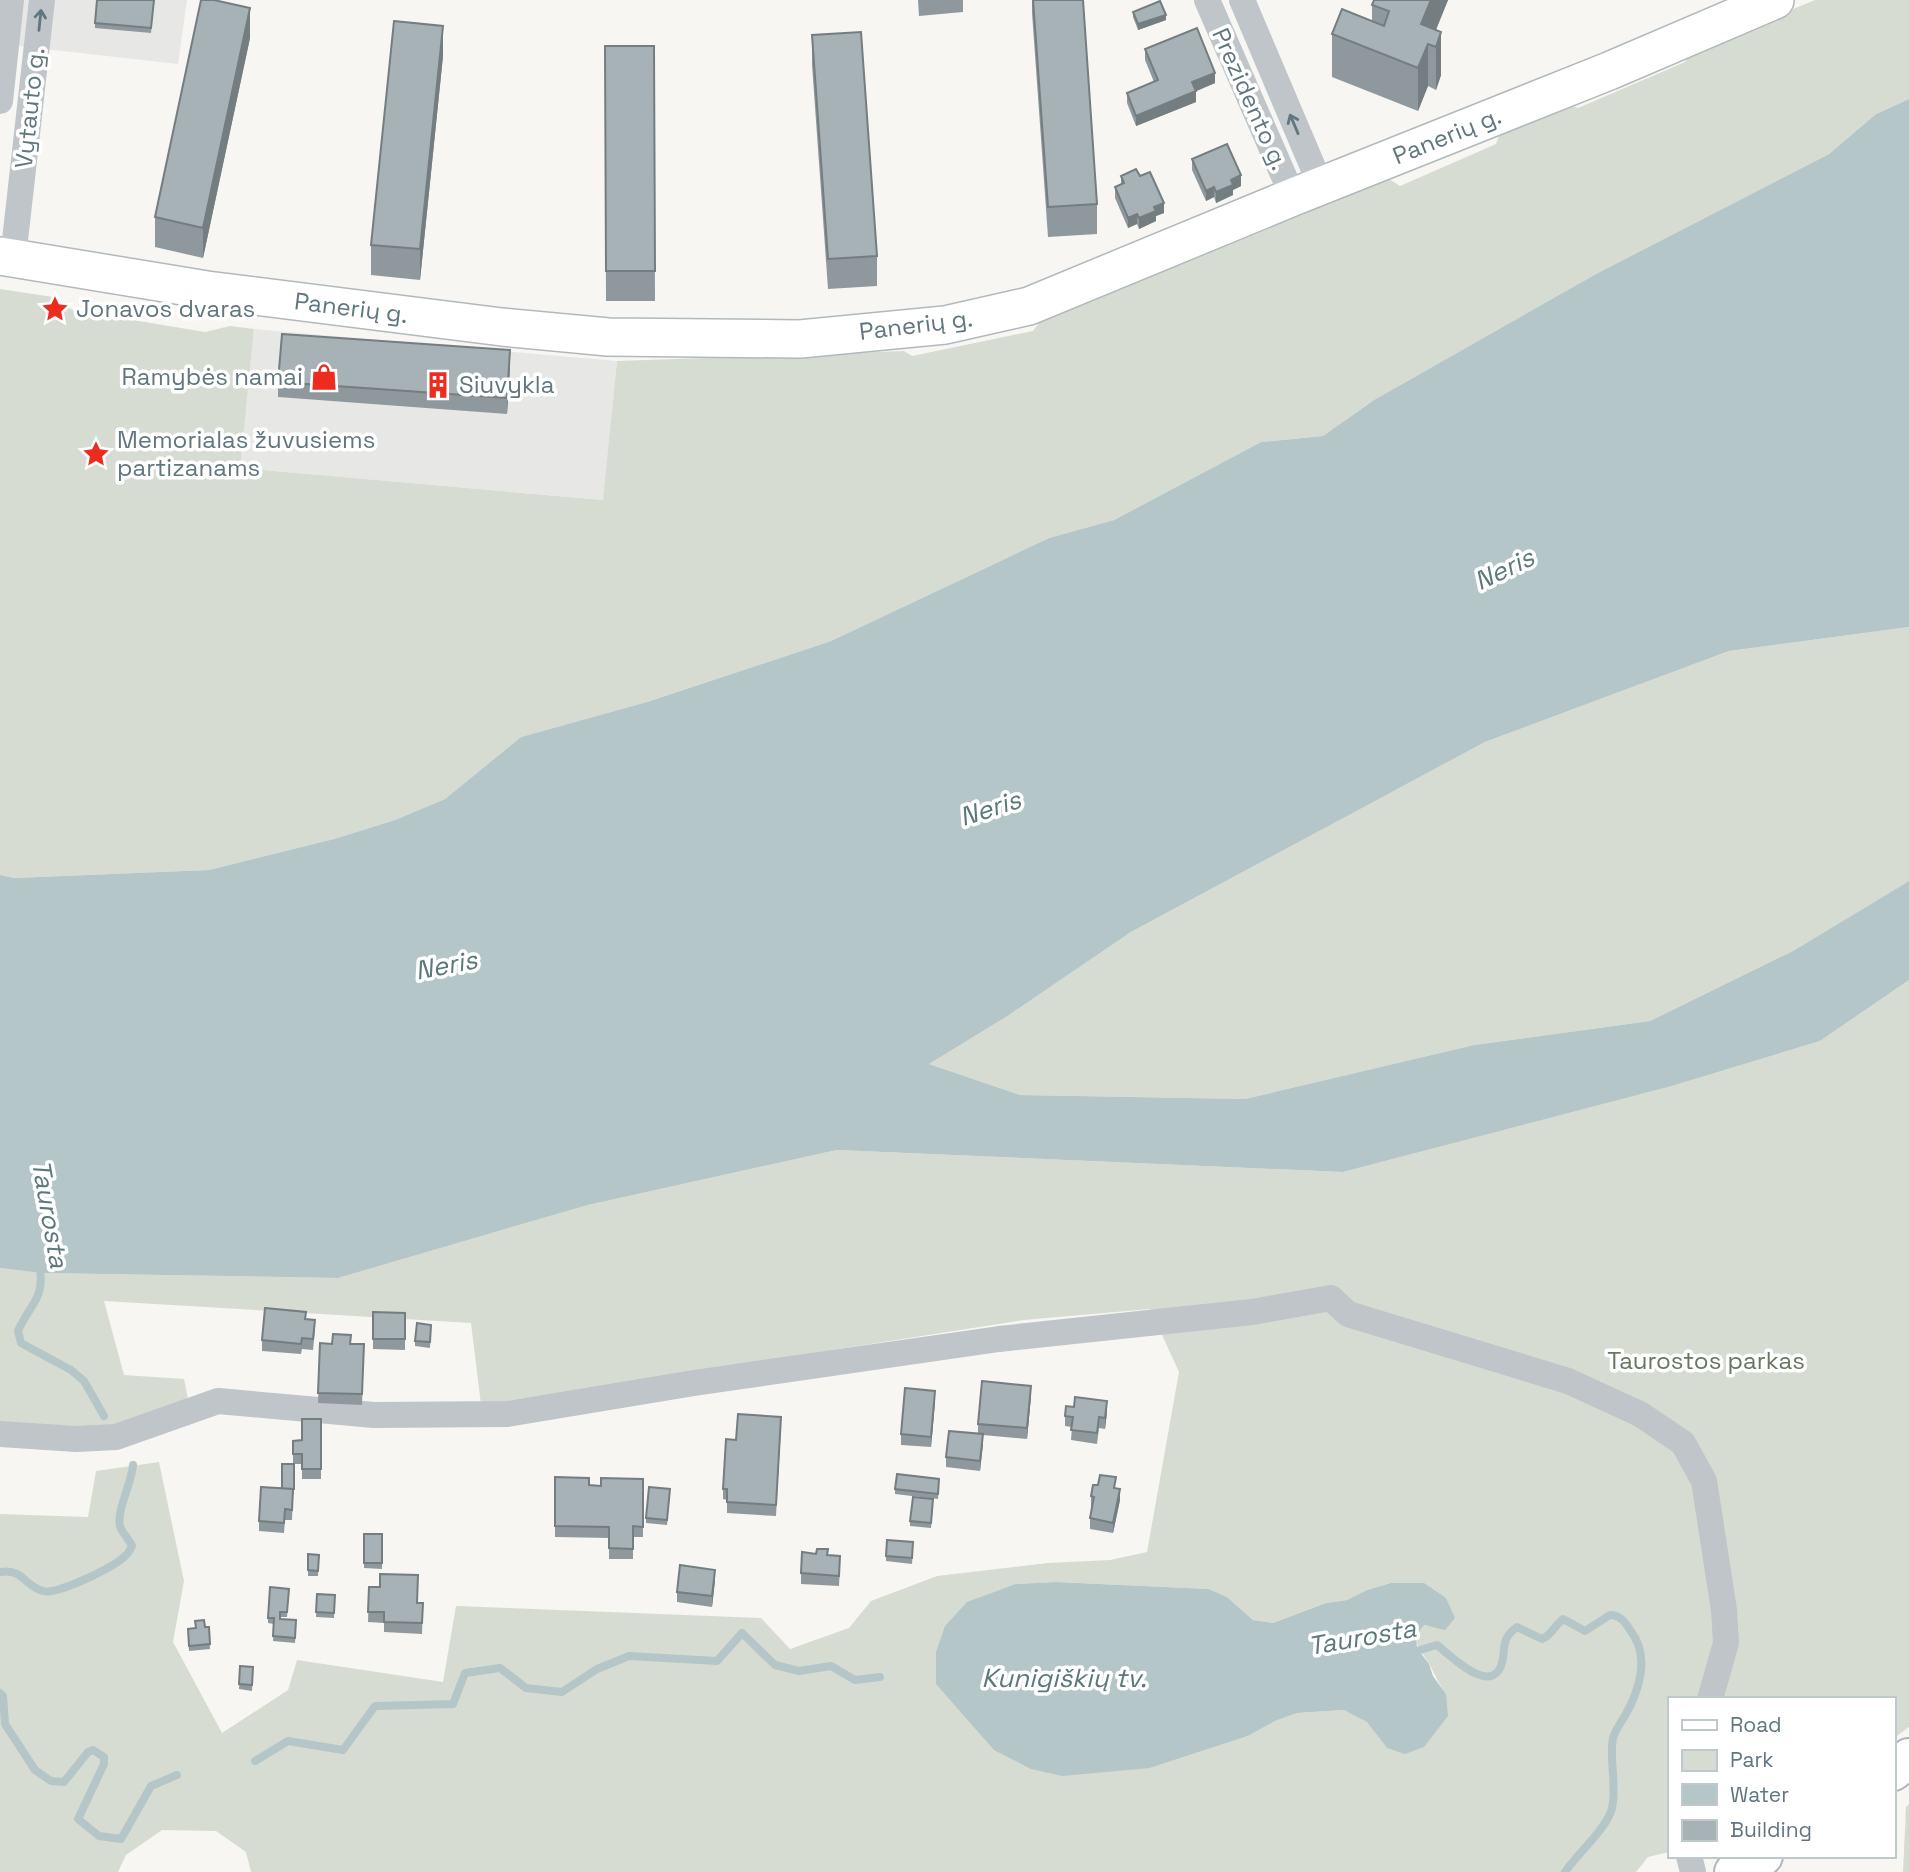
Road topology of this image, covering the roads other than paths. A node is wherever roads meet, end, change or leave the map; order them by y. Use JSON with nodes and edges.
{"nodes":[{"id":1,"x":11,"y":0,"type":"edge"},
{"id":2,"x":42,"y":0,"type":"edge"},
{"id":3,"x":1207,"y":0,"type":"edge"},
{"id":4,"x":1242,"y":0,"type":"edge"},
{"id":5,"x":1775,"y":0,"type":"edge"},
{"id":6,"x":0,"y":101,"type":"edge"},
{"id":7,"x":1307,"y":192,"type":"junction"},
{"id":8,"x":6,"y":257,"type":"edge"},
{"id":9,"x":0,"y":1434,"type":"edge"},
{"id":10,"x":1711,"y":1697,"type":"edge"},
{"id":11,"x":1909,"y":1758,"type":"edge"},
{"id":12,"x":1895,"y":1769,"type":"edge"},
{"id":13,"x":1759,"y":1858,"type":"edge"},
{"id":14,"x":1734,"y":1872,"type":"edge"}],
"edges":[{"from":1,"to":6,"type":"street","name":"Vytauto g."},
{"from":8,"to":2,"type":"street","name":"Vytauto g.","one_way":true},
{"from":3,"to":7,"type":"street","name":"Prezidento g."},
{"from":7,"to":4,"type":"street","name":"Prezidento g.","one_way":true},
{"from":5,"to":7,"type":"street","name":"Panerių g."},
{"from":7,"to":8,"type":"street","name":"Panerių g."},
{"from":9,"to":10,"type":"street"},
{"from":11,"to":12,"type":"highway"},
{"from":13,"to":14,"type":"highway"}]}
